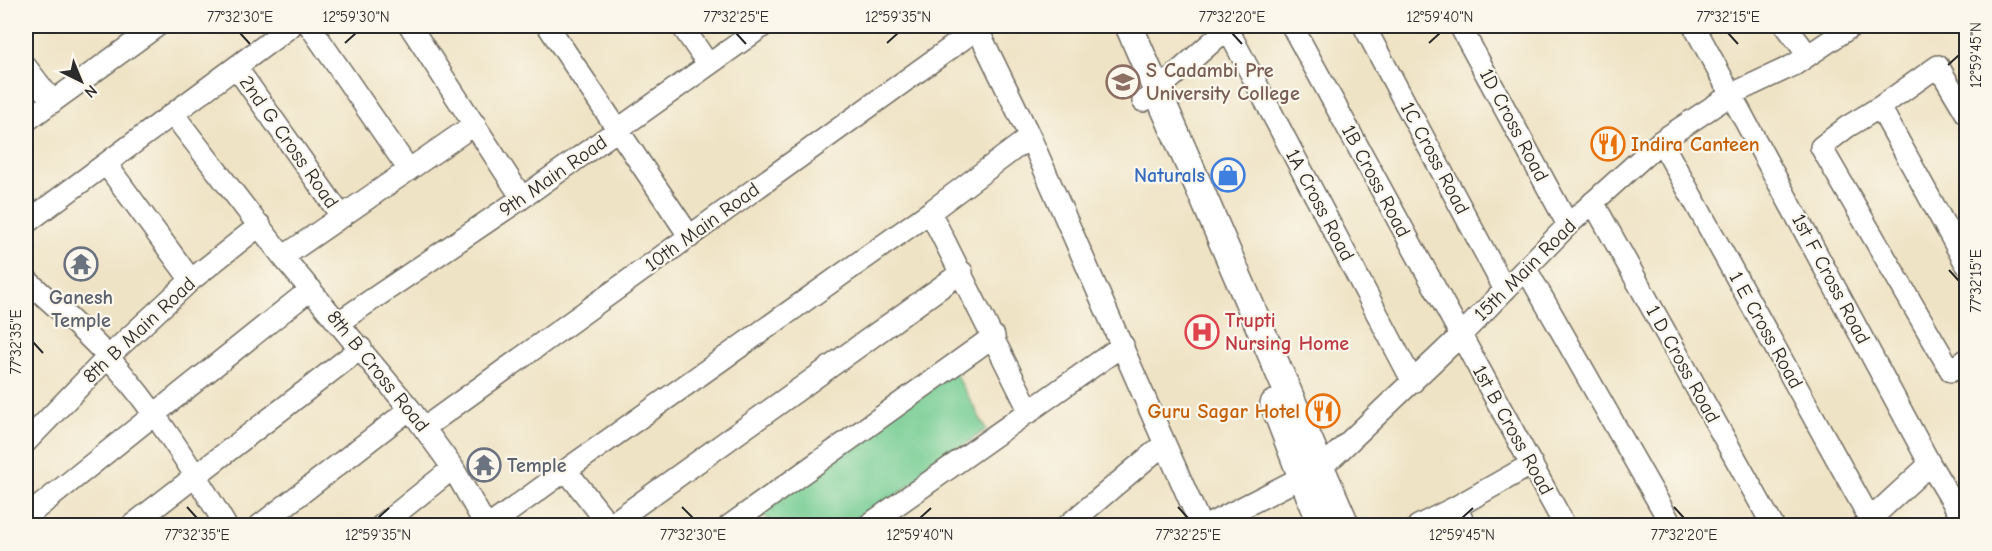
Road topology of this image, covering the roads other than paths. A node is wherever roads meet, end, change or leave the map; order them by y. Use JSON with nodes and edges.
{"nodes":[{"id":1,"x":158,"y":26,"type":"edge"},
{"id":2,"x":291,"y":26,"type":"edge"},
{"id":3,"x":310,"y":26,"type":"edge"},
{"id":4,"x":410,"y":26,"type":"edge"},
{"id":5,"x":548,"y":26,"type":"edge"},
{"id":6,"x":682,"y":26,"type":"edge"},
{"id":7,"x":763,"y":26,"type":"edge"},
{"id":8,"x":1110,"y":26,"type":"edge"},
{"id":9,"x":1129,"y":26,"type":"edge"},
{"id":10,"x":1292,"y":26,"type":"edge"},
{"id":11,"x":1364,"y":26,"type":"edge"},
{"id":12,"x":1460,"y":26,"type":"edge"},
{"id":13,"x":1694,"y":26,"type":"edge"},
{"id":14,"x":1786,"y":26,"type":"edge"},
{"id":15,"x":1852,"y":26,"type":"edge"},
{"id":16,"x":979,"y":27,"type":"edge"},
{"id":17,"x":1229,"y":27,"type":"edge"},
{"id":18,"x":1808,"y":55,"type":"junction"},
{"id":19,"x":708,"y":64,"type":"junction"},
{"id":20,"x":236,"y":66,"type":"junction"},
{"id":21,"x":26,"y":67,"type":"edge"},
{"id":22,"x":1732,"y":94,"type":"junction"},
{"id":23,"x":1150,"y":97,"type":"junction"},
{"id":24,"x":53,"y":102,"type":"junction"},
{"id":25,"x":1880,"y":107,"type":"junction"},
{"id":26,"x":1966,"y":112,"type":"edge"},
{"id":27,"x":173,"y":114,"type":"junction"},
{"id":28,"x":26,"y":121,"type":"edge"},
{"id":29,"x":475,"y":124,"type":"junction"},
{"id":30,"x":617,"y":130,"type":"junction"},
{"id":31,"x":1030,"y":137,"type":"junction"},
{"id":32,"x":1661,"y":141,"type":"junction"},
{"id":33,"x":106,"y":164,"type":"junction"},
{"id":34,"x":410,"y":170,"type":"junction"},
{"id":35,"x":522,"y":198,"type":"junction"},
{"id":36,"x":1593,"y":202,"type":"junction"},
{"id":37,"x":930,"y":212,"type":"junction"},
{"id":38,"x":342,"y":217,"type":"junction"},
{"id":39,"x":26,"y":223,"type":"edge"},
{"id":40,"x":260,"y":225,"type":"junction"},
{"id":41,"x":1568,"y":225,"type":"junction"},
{"id":42,"x":690,"y":237,"type":"junction"},
{"id":43,"x":284,"y":257,"type":"junction"},
{"id":44,"x":1966,"y":264,"type":"edge"},
{"id":45,"x":1526,"y":269,"type":"junction"},
{"id":46,"x":962,"y":272,"type":"junction"},
{"id":47,"x":26,"y":279,"type":"edge"},
{"id":48,"x":191,"y":280,"type":"junction"},
{"id":49,"x":311,"y":289,"type":"junction"},
{"id":50,"x":1505,"y":290,"type":"junction"},
{"id":51,"x":339,"y":322,"type":"junction"},
{"id":52,"x":994,"y":336,"type":"junction"},
{"id":53,"x":1460,"y":336,"type":"junction"},
{"id":54,"x":1123,"y":345,"type":"junction"},
{"id":55,"x":361,"y":348,"type":"junction"},
{"id":56,"x":108,"y":357,"type":"junction"},
{"id":57,"x":1966,"y":360,"type":"edge"},
{"id":58,"x":1413,"y":382,"type":"junction"},
{"id":59,"x":410,"y":409,"type":"junction"},
{"id":60,"x":1030,"y":412,"type":"junction"},
{"id":61,"x":153,"y":414,"type":"junction"},
{"id":62,"x":424,"y":428,"type":"junction"},
{"id":63,"x":26,"y":442,"type":"edge"},
{"id":64,"x":1164,"y":444,"type":"junction"},
{"id":65,"x":1532,"y":464,"type":"junction"},
{"id":66,"x":1930,"y":464,"type":"junction"},
{"id":67,"x":453,"y":468,"type":"junction"},
{"id":68,"x":566,"y":470,"type":"junction"},
{"id":69,"x":1311,"y":472,"type":"junction"},
{"id":70,"x":196,"y":476,"type":"junction"},
{"id":71,"x":1966,"y":502,"type":"edge"},
{"id":72,"x":1461,"y":516,"type":"edge"},
{"id":73,"x":26,"y":517,"type":"edge"},
{"id":74,"x":745,"y":521,"type":"edge"},
{"id":75,"x":1867,"y":522,"type":"edge"},
{"id":76,"x":132,"y":525,"type":"edge"},
{"id":77,"x":226,"y":525,"type":"edge"},
{"id":78,"x":260,"y":525,"type":"edge"},
{"id":79,"x":381,"y":525,"type":"edge"},
{"id":80,"x":488,"y":525,"type":"edge"},
{"id":81,"x":610,"y":525,"type":"edge"},
{"id":82,"x":867,"y":525,"type":"edge"},
{"id":83,"x":1068,"y":525,"type":"edge"},
{"id":84,"x":1201,"y":525,"type":"edge"},
{"id":85,"x":1206,"y":525,"type":"edge"},
{"id":86,"x":1323,"y":525,"type":"edge"},
{"id":87,"x":1346,"y":525,"type":"edge"},
{"id":88,"x":1418,"y":525,"type":"edge"},
{"id":89,"x":1565,"y":525,"type":"edge"},
{"id":90,"x":1672,"y":525,"type":"edge"},
{"id":91,"x":1773,"y":525,"type":"edge"}],
"edges":[{"from":1,"to":24,"type":"street"},
{"from":2,"to":20,"type":"street"},
{"from":3,"to":34,"type":"street"},
{"from":4,"to":29,"type":"street"},
{"from":5,"to":30,"type":"street"},
{"from":6,"to":19,"type":"street"},
{"from":7,"to":19,"type":"street","name":"9th Main Road"},
{"from":8,"to":23,"type":"main road"},
{"from":9,"to":23,"type":"main road"},
{"from":10,"to":53,"type":"street","name":"1B Cross Road"},
{"from":11,"to":50,"type":"street","name":"1C Cross Road"},
{"from":12,"to":41,"type":"street","name":"1D Cross Road"},
{"from":13,"to":22,"type":"street","name":"1st F Cross Road"},
{"from":14,"to":18,"type":"street"},
{"from":15,"to":18,"type":"street","name":"15th Main Road"},
{"from":16,"to":31,"type":"street"},
{"from":16,"to":42,"type":"street","name":"10th Main Road"},
{"from":17,"to":23,"type":"street"},
{"from":17,"to":58,"type":"street","name":"1A Cross Road"},
{"from":18,"to":22,"type":"street","name":"15th Main Road"},
{"from":19,"to":30,"type":"street","name":"9th Main Road"},
{"from":20,"to":27,"type":"street"},
{"from":20,"to":38,"type":"street","name":"2nd G Cross Road"},
{"from":21,"to":24,"type":"street"},
{"from":22,"to":32,"type":"street","name":"15th Main Road"},
{"from":22,"to":66,"type":"street","name":"1st F Cross Road"},
{"from":23,"to":69,"type":"main road"},
{"from":24,"to":28,"type":"street"},
{"from":25,"to":26,"type":"street"},
{"from":25,"to":44,"type":"street"},
{"from":25,"to":57,"type":"street"},
{"from":27,"to":33,"type":"street"},
{"from":27,"to":40,"type":"street","name":"8th B Cross Road"},
{"from":29,"to":34,"type":"street"},
{"from":29,"to":35,"type":"street"},
{"from":30,"to":35,"type":"street","name":"9th Main Road"},
{"from":30,"to":42,"type":"street"},
{"from":31,"to":37,"type":"street"},
{"from":31,"to":54,"type":"street"},
{"from":32,"to":36,"type":"street","name":"15th Main Road"},
{"from":32,"to":75,"type":"street","name":"1 E Cross Road"},
{"from":33,"to":39,"type":"street"},
{"from":33,"to":48,"type":"street"},
{"from":34,"to":38,"type":"street"},
{"from":35,"to":51,"type":"street","name":"9th Main Road"},
{"from":36,"to":41,"type":"street","name":"15th Main Road"},
{"from":36,"to":91,"type":"street","name":"1 D Cross Road"},
{"from":37,"to":46,"type":"street"},
{"from":37,"to":68,"type":"street"},
{"from":38,"to":43,"type":"street"},
{"from":40,"to":43,"type":"street","name":"8th B Cross Road"},
{"from":40,"to":48,"type":"street","name":"8th B Main Road"},
{"from":41,"to":45,"type":"street","name":"15th Main Road"},
{"from":42,"to":62,"type":"street","name":"10th Main Road"},
{"from":43,"to":49,"type":"street","name":"8th B Cross Road"},
{"from":45,"to":50,"type":"street","name":"15th Main Road"},
{"from":45,"to":90,"type":"street"},
{"from":46,"to":52,"type":"street"},
{"from":46,"to":81,"type":"street"},
{"from":47,"to":56,"type":"street"},
{"from":48,"to":56,"type":"street","name":"8th B Main Road"},
{"from":49,"to":51,"type":"street","name":"8th B Cross Road"},
{"from":49,"to":61,"type":"street"},
{"from":50,"to":53,"type":"street","name":"15th Main Road"},
{"from":51,"to":55,"type":"street","name":"8th B Cross Road"},
{"from":52,"to":60,"type":"street"},
{"from":52,"to":74,"type":"street"},
{"from":53,"to":58,"type":"street","name":"15th Main Road"},
{"from":53,"to":65,"type":"street","name":"1st B Cross Road"},
{"from":54,"to":60,"type":"street"},
{"from":54,"to":64,"type":"street"},
{"from":55,"to":59,"type":"street","name":"8th B Cross Road"},
{"from":55,"to":70,"type":"street"},
{"from":56,"to":61,"type":"street"},
{"from":56,"to":63,"type":"street","name":"8th B Main Road"},
{"from":58,"to":69,"type":"street","name":"15th Main Road"},
{"from":59,"to":62,"type":"street","name":"8th B Cross Road"},
{"from":59,"to":78,"type":"street"},
{"from":60,"to":82,"type":"street"},
{"from":61,"to":70,"type":"street"},
{"from":61,"to":73,"type":"street"},
{"from":62,"to":67,"type":"street","name":"8th B Cross Road"},
{"from":64,"to":83,"type":"street"},
{"from":64,"to":84,"type":"street"},
{"from":65,"to":72,"type":"street"},
{"from":65,"to":89,"type":"street","name":"1st B Cross Road"},
{"from":66,"to":71,"type":"street","name":"1st F Cross Road"},
{"from":66,"to":75,"type":"street"},
{"from":67,"to":79,"type":"street"},
{"from":67,"to":80,"type":"street","name":"8th B Cross Road"},
{"from":68,"to":80,"type":"street"},
{"from":68,"to":81,"type":"street"},
{"from":69,"to":85,"type":"street","name":"15th Main Road"},
{"from":69,"to":86,"type":"main road"},
{"from":69,"to":87,"type":"main road"},
{"from":70,"to":76,"type":"street"},
{"from":70,"to":77,"type":"street"},
{"from":72,"to":88,"type":"street"}]}
